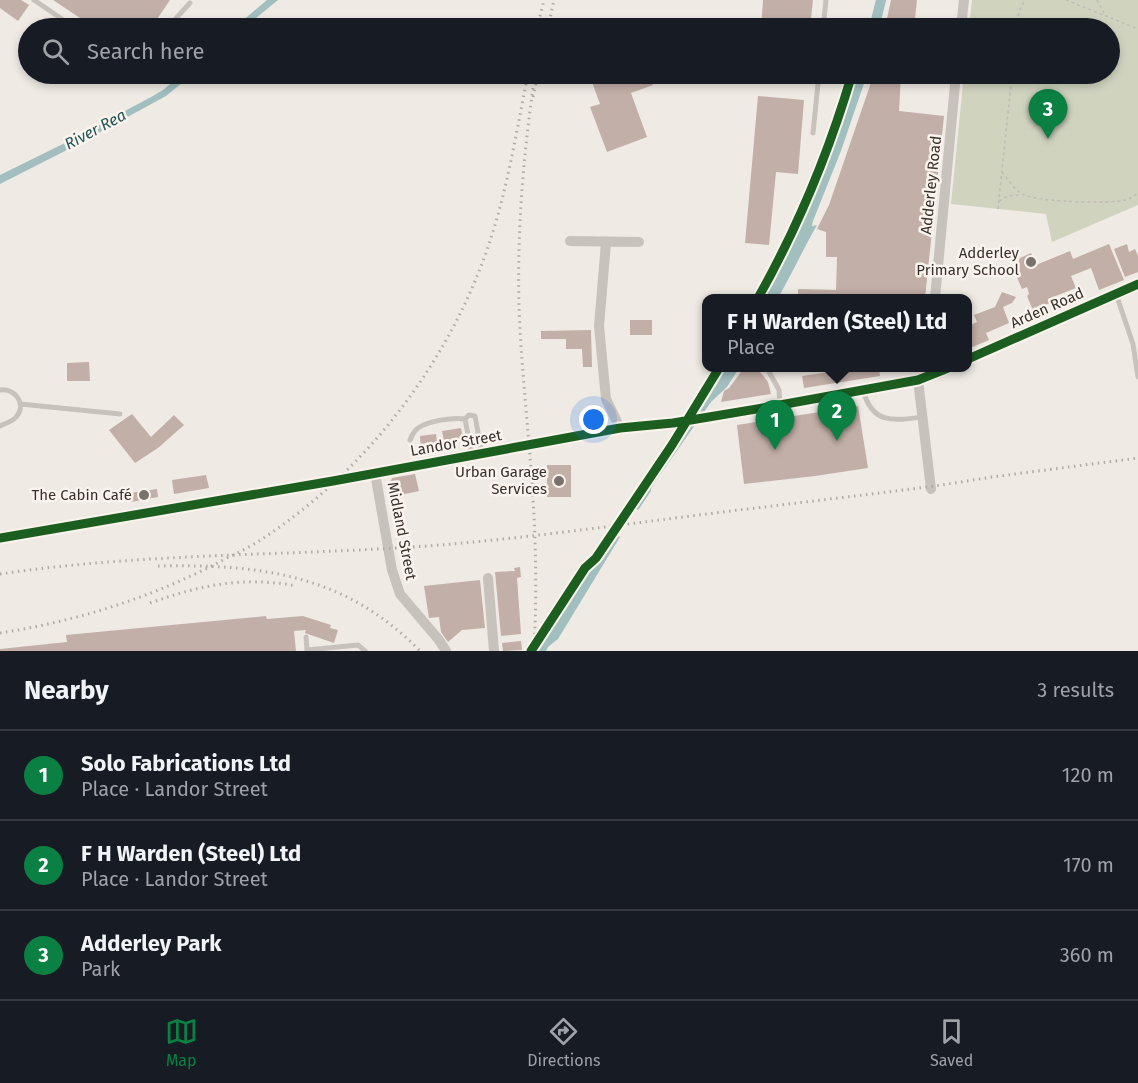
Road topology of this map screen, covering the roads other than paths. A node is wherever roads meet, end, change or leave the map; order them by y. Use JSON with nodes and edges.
{"nodes":[{"id":1,"x":34,"y":0,"type":"edge"},
{"id":2,"x":826,"y":0,"type":"edge"},
{"id":3,"x":964,"y":0,"type":"edge"},
{"id":4,"x":190,"y":3,"type":"dead end"},
{"id":5,"x":60,"y":18,"type":"edge"},
{"id":6,"x":176,"y":18,"type":"edge"},
{"id":7,"x":824,"y":18,"type":"edge"},
{"id":8,"x":962,"y":18,"type":"edge"},
{"id":9,"x":818,"y":84,"type":"edge"},
{"id":10,"x":955,"y":84,"type":"edge"},
{"id":11,"x":813,"y":134,"type":"dead end"},
{"id":12,"x":570,"y":241,"type":"dead end"},
{"id":13,"x":639,"y":242,"type":"dead end"},
{"id":14,"x":606,"y":243,"type":"junction"},
{"id":15,"x":1138,"y":284,"type":"edge"},
{"id":16,"x":934,"y":294,"type":"edge"},
{"id":17,"x":1116,"y":294,"type":"junction"},
{"id":18,"x":972,"y":357,"type":"edge"},
{"id":19,"x":769,"y":372,"type":"edge"},
{"id":20,"x":924,"y":375,"type":"edge"},
{"id":21,"x":1138,"y":377,"type":"edge"},
{"id":22,"x":0,"y":390,"type":"edge"},
{"id":23,"x":863,"y":390,"type":"junction"},
{"id":24,"x":21,"y":404,"type":"junction"},
{"id":25,"x":780,"y":405,"type":"junction"},
{"id":26,"x":120,"y":414,"type":"dead end"},
{"id":27,"x":923,"y":417,"type":"junction"},
{"id":28,"x":465,"y":419,"type":"junction"},
{"id":29,"x":0,"y":426,"type":"edge"},
{"id":30,"x":620,"y":428,"type":"junction"},
{"id":31,"x":410,"y":440,"type":"dead end"},
{"id":32,"x":477,"y":455,"type":"junction"},
{"id":33,"x":375,"y":473,"type":"junction"},
{"id":34,"x":931,"y":489,"type":"dead end"},
{"id":35,"x":0,"y":538,"type":"edge"},
{"id":36,"x":488,"y":578,"type":"dead end"},
{"id":37,"x":306,"y":638,"type":"dead end"},
{"id":38,"x":345,"y":649,"type":"edge"},
{"id":39,"x":307,"y":650,"type":"edge"},
{"id":40,"x":365,"y":651,"type":"edge"},
{"id":41,"x":446,"y":651,"type":"edge"},
{"id":42,"x":494,"y":651,"type":"edge"}],
"edges":[{"from":1,"to":5,"type":"lane"},
{"from":2,"to":7,"type":"lane"},
{"from":3,"to":8,"type":"street"},
{"from":4,"to":6,"type":"lane"},
{"from":9,"to":11,"type":"lane"},
{"from":10,"to":16,"type":"street","name":"Adderley Road"},
{"from":12,"to":14,"type":"street"},
{"from":13,"to":14,"type":"street"},
{"from":14,"to":30,"type":"street"},
{"from":15,"to":17,"type":"street","name":"Arden Road"},
{"from":17,"to":18,"type":"street","name":"Arden Road"},
{"from":17,"to":21,"type":"lane"},
{"from":19,"to":25,"type":"lane"},
{"from":20,"to":23,"type":"street","name":"Landor Street"},
{"from":20,"to":27,"type":"street"},
{"from":22,"to":24,"type":"lane"},
{"from":23,"to":25,"type":"street","name":"Landor Street"},
{"from":23,"to":27,"type":"lane"},
{"from":24,"to":26,"type":"lane"},
{"from":24,"to":29,"type":"lane"},
{"from":25,"to":30,"type":"street","name":"Landor Street"},
{"from":27,"to":34,"type":"street"},
{"from":28,"to":31,"type":"lane"},
{"from":28,"to":32,"type":"lane"},
{"from":28,"to":32,"type":"lane"},
{"from":30,"to":32,"type":"street","name":"Landor Street"},
{"from":32,"to":33,"type":"street","name":"Landor Street"},
{"from":33,"to":35,"type":"street","name":"Landor Street"},
{"from":33,"to":41,"type":"street","name":"Midland Street"},
{"from":36,"to":42,"type":"street"},
{"from":37,"to":39,"type":"lane"},
{"from":38,"to":39,"type":"lane"},
{"from":38,"to":40,"type":"lane"}]}
